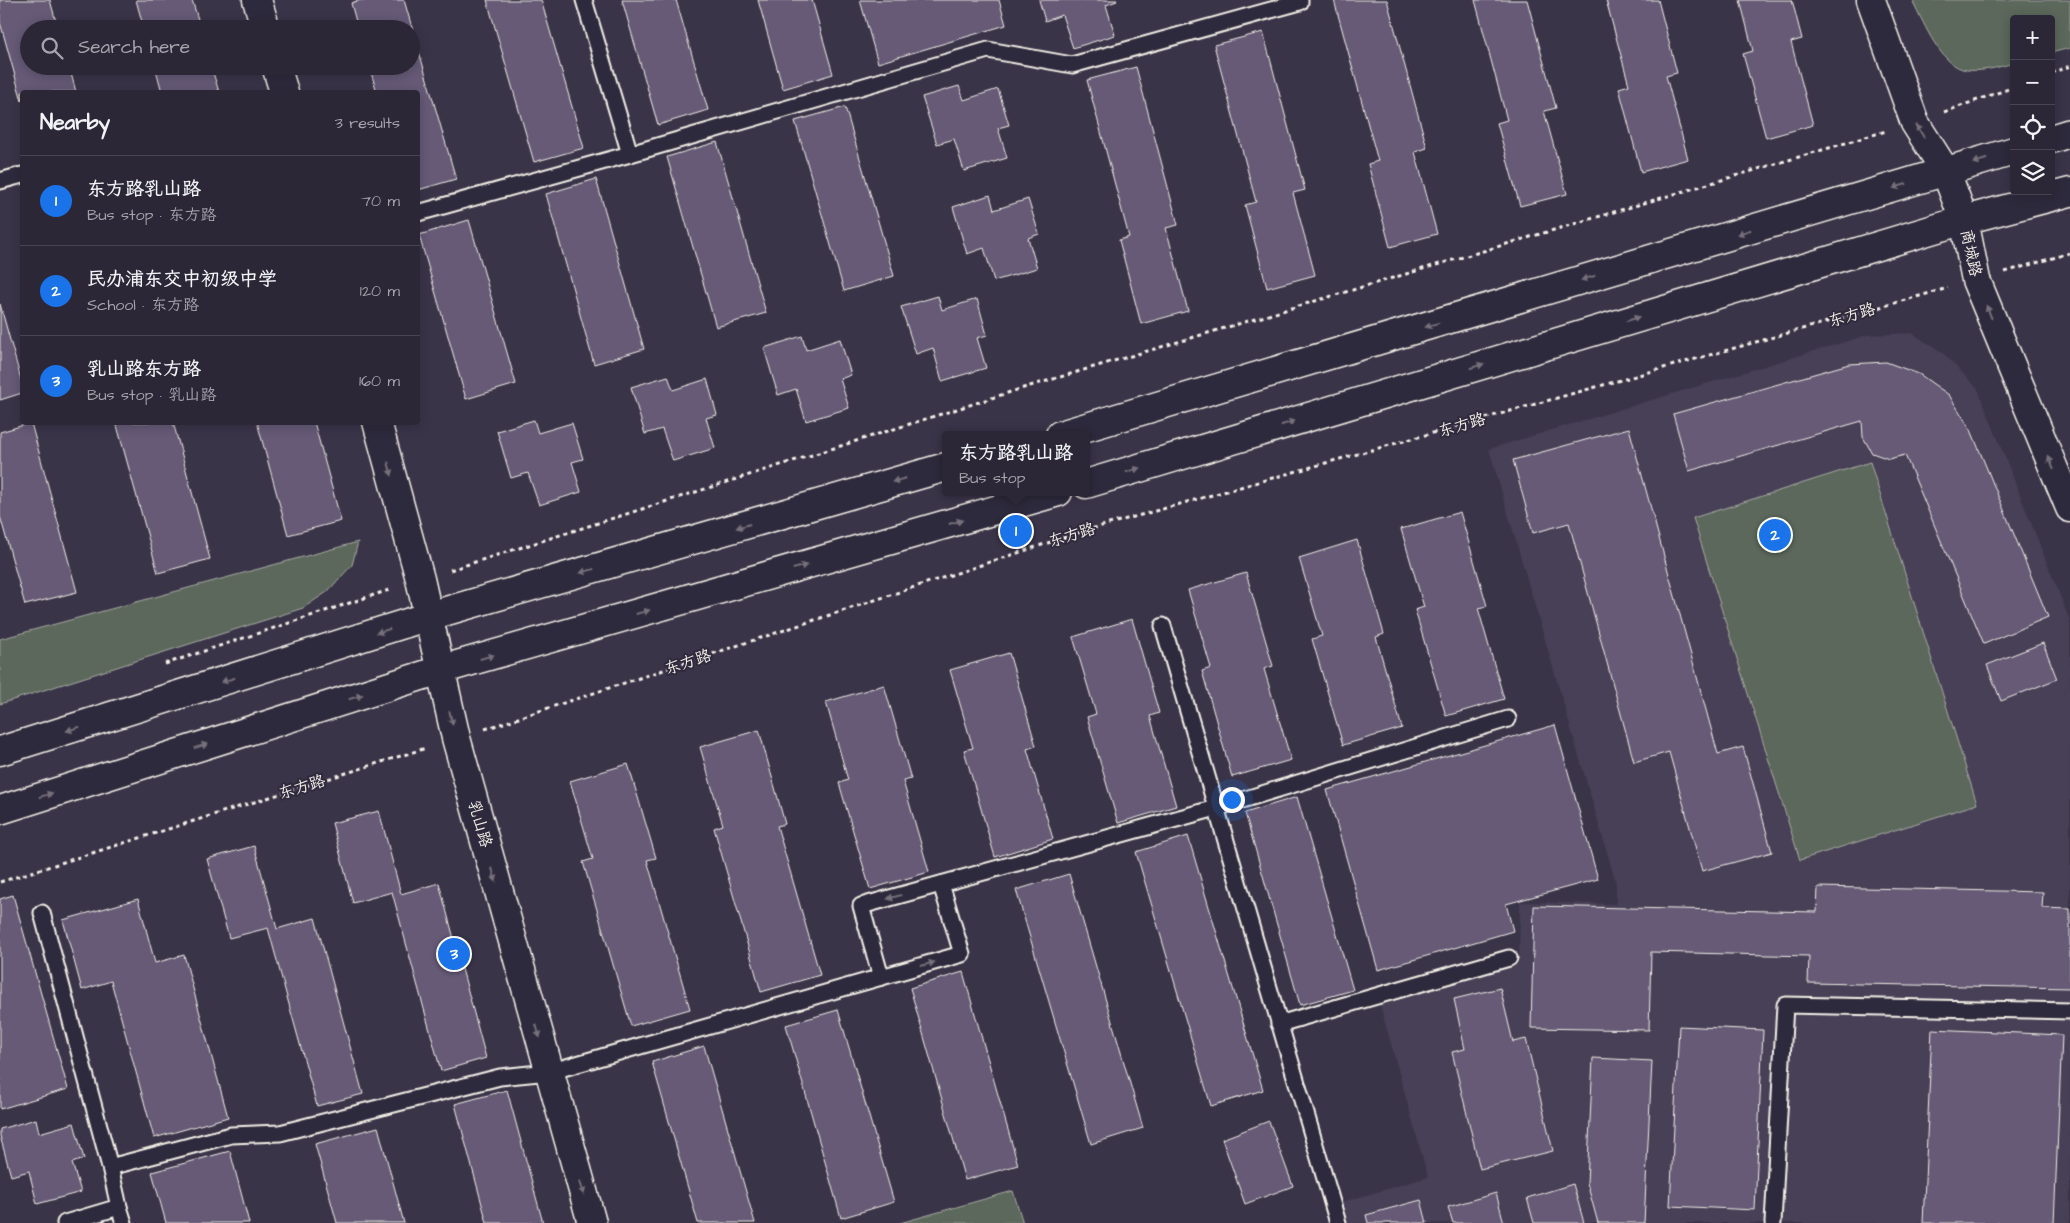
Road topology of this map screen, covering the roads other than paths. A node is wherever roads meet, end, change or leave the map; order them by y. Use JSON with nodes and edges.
{"nodes":[{"id":1,"x":257,"y":0,"type":"edge"},
{"id":2,"x":584,"y":0,"type":"edge"},
{"id":3,"x":1300,"y":0,"type":"edge"},
{"id":4,"x":1871,"y":0,"type":"edge"},
{"id":5,"x":263,"y":20,"type":"edge"},
{"id":6,"x":279,"y":75,"type":"edge"},
{"id":7,"x":283,"y":90,"type":"edge"},
{"id":8,"x":2070,"y":132,"type":"edge"},
{"id":9,"x":2055,"y":137,"type":"edge"},
{"id":10,"x":2010,"y":151,"type":"edge"},
{"id":11,"x":630,"y":154,"type":"junction"},
{"id":12,"x":1946,"y":172,"type":"junction"},
{"id":13,"x":20,"y":176,"type":"edge"},
{"id":14,"x":0,"y":181,"type":"edge"},
{"id":15,"x":2070,"y":192,"type":"edge"},
{"id":16,"x":420,"y":212,"type":"edge"},
{"id":17,"x":1964,"y":220,"type":"junction"},
{"id":18,"x":378,"y":425,"type":"edge"},
{"id":19,"x":1073,"y":431,"type":"edge"},
{"id":20,"x":942,"y":468,"type":"edge"},
{"id":21,"x":1090,"y":483,"type":"edge"},
{"id":22,"x":1044,"y":496,"type":"edge"},
{"id":23,"x":2070,"y":508,"type":"edge"},
{"id":24,"x":430,"y":616,"type":"junction"},
{"id":25,"x":1163,"y":626,"type":"dead end"},
{"id":26,"x":440,"y":670,"type":"junction"},
{"id":27,"x":1508,"y":719,"type":"dead end"},
{"id":28,"x":0,"y":752,"type":"edge"},
{"id":29,"x":1216,"y":808,"type":"junction"},
{"id":30,"x":0,"y":810,"type":"edge"},
{"id":31,"x":942,"y":884,"type":"junction"},
{"id":32,"x":42,"y":913,"type":"dead end"},
{"id":33,"x":1509,"y":958,"type":"dead end"},
{"id":34,"x":881,"y":977,"type":"junction"},
{"id":35,"x":2070,"y":1012,"type":"edge"},
{"id":36,"x":1279,"y":1024,"type":"junction"},
{"id":37,"x":550,"y":1072,"type":"junction"},
{"id":38,"x":110,"y":1167,"type":"junction"},
{"id":39,"x":119,"y":1207,"type":"junction"},
{"id":40,"x":65,"y":1223,"type":"edge"},
{"id":41,"x":124,"y":1223,"type":"edge"},
{"id":42,"x":592,"y":1223,"type":"edge"},
{"id":43,"x":1338,"y":1223,"type":"edge"},
{"id":44,"x":1773,"y":1223,"type":"edge"}],
"edges":[{"from":1,"to":5,"type":"main road"},
{"from":2,"to":11,"type":"lane"},
{"from":3,"to":11,"type":"lane"},
{"from":12,"to":4,"type":"main road","name":"商城路","one_way":true},
{"from":6,"to":7,"type":"main road"},
{"from":8,"to":9,"type":"main road"},
{"from":10,"to":12,"type":"main road","one_way":true},
{"from":11,"to":16,"type":"lane"},
{"from":12,"to":17,"type":"main road","name":"商城路"},
{"from":12,"to":19,"type":"main road","one_way":true},
{"from":13,"to":14,"type":"lane"},
{"from":15,"to":17,"type":"main road"},
{"from":21,"to":17,"type":"main road","one_way":true},
{"from":23,"to":17,"type":"main road","name":"商城路","one_way":true},
{"from":18,"to":24,"type":"main road","name":"乳山路","one_way":true},
{"from":20,"to":24,"type":"main road","one_way":true},
{"from":26,"to":22,"type":"main road","one_way":true},
{"from":24,"to":26,"type":"main road","name":"乳山路"},
{"from":24,"to":28,"type":"main road","one_way":true},
{"from":25,"to":29,"type":"lane"},
{"from":30,"to":26,"type":"main road","one_way":true},
{"from":26,"to":37,"type":"main road","name":"乳山路","one_way":true},
{"from":27,"to":29,"type":"lane"},
{"from":29,"to":31,"type":"lane"},
{"from":29,"to":36,"type":"lane"},
{"from":31,"to":34,"type":"lane","one_way":true},
{"from":34,"to":31,"type":"lane","one_way":true},
{"from":32,"to":38,"type":"lane"},
{"from":33,"to":36,"type":"lane"},
{"from":34,"to":37,"type":"lane"},
{"from":35,"to":44,"type":"lane"},
{"from":36,"to":43,"type":"lane"},
{"from":37,"to":38,"type":"lane"},
{"from":37,"to":42,"type":"main road","name":"乳山路","one_way":true},
{"from":38,"to":39,"type":"lane"},
{"from":39,"to":40,"type":"lane"},
{"from":39,"to":41,"type":"lane"}]}
